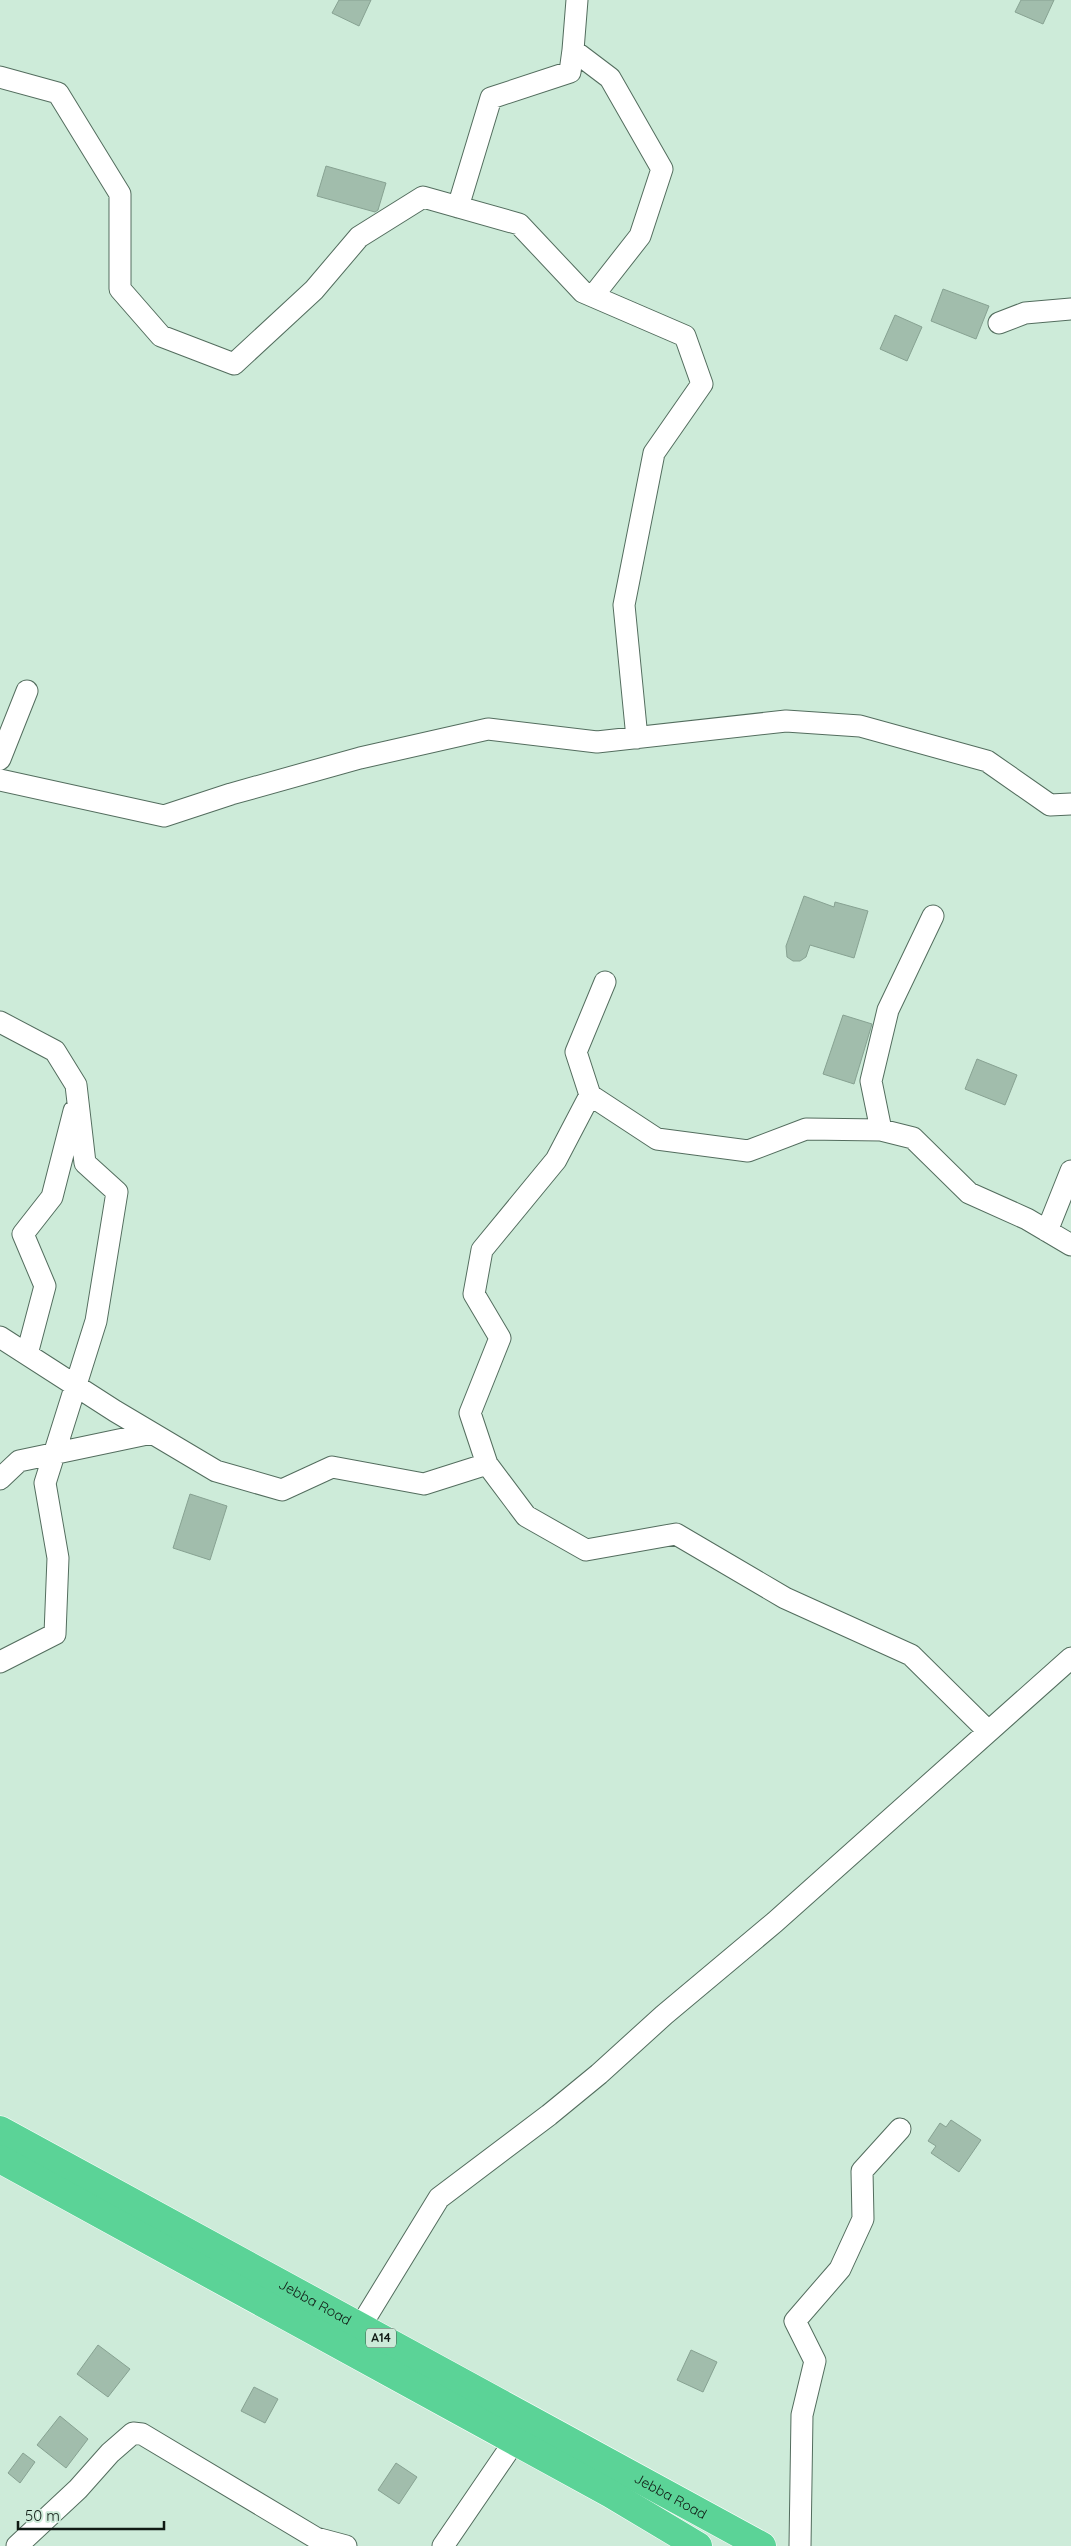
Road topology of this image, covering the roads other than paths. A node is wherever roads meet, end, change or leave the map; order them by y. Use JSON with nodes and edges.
{"nodes":[{"id":1,"x":577,"y":0,"type":"edge"},
{"id":2,"x":573,"y":50,"type":"junction"},
{"id":3,"x":0,"y":76,"type":"edge"},
{"id":4,"x":458,"y":207,"type":"junction"},
{"id":5,"x":593,"y":296,"type":"junction"},
{"id":6,"x":1071,"y":309,"type":"edge"},
{"id":7,"x":999,"y":323,"type":"dead end"},
{"id":8,"x":27,"y":691,"type":"dead end"},
{"id":9,"x":637,"y":738,"type":"junction"},
{"id":10,"x":0,"y":759,"type":"edge"},
{"id":11,"x":0,"y":780,"type":"edge"},
{"id":12,"x":1071,"y":804,"type":"edge"},
{"id":13,"x":933,"y":916,"type":"dead end"},
{"id":14,"x":605,"y":982,"type":"dead end"},
{"id":15,"x":0,"y":1022,"type":"edge"},
{"id":16,"x":590,"y":1095,"type":"junction"},
{"id":17,"x":78,"y":1099,"type":"junction"},
{"id":18,"x":881,"y":1130,"type":"junction"},
{"id":19,"x":1071,"y":1172,"type":"edge"},
{"id":20,"x":1047,"y":1231,"type":"junction"},
{"id":21,"x":1071,"y":1245,"type":"edge"},
{"id":22,"x":0,"y":1336,"type":"edge"},
{"id":23,"x":27,"y":1354,"type":"junction"},
{"id":24,"x":75,"y":1385,"type":"junction"},
{"id":25,"x":152,"y":1433,"type":"junction"},
{"id":26,"x":54,"y":1455,"type":"junction"},
{"id":27,"x":486,"y":1464,"type":"junction"},
{"id":28,"x":0,"y":1478,"type":"edge"},
{"id":29,"x":1071,"y":1658,"type":"edge"},
{"id":30,"x":0,"y":1662,"type":"edge"},
{"id":31,"x":988,"y":1731,"type":"junction"},
{"id":32,"x":900,"y":2129,"type":"dead end"},
{"id":33,"x":0,"y":2130,"type":"edge"},
{"id":34,"x":0,"y":2159,"type":"edge"},
{"id":35,"x":360,"y":2327,"type":"junction"},
{"id":36,"x":514,"y":2442,"type":"junction"},
{"id":37,"x":17,"y":2546,"type":"edge"},
{"id":38,"x":346,"y":2546,"type":"edge"},
{"id":39,"x":443,"y":2546,"type":"edge"},
{"id":40,"x":698,"y":2546,"type":"edge"},
{"id":41,"x":762,"y":2546,"type":"edge"},
{"id":42,"x":800,"y":2546,"type":"edge"}],
"edges":[{"from":1,"to":2,"type":"street"},
{"from":2,"to":4,"type":"street"},
{"from":2,"to":5,"type":"street"},
{"from":3,"to":4,"type":"street"},
{"from":4,"to":5,"type":"street"},
{"from":5,"to":9,"type":"street"},
{"from":6,"to":7,"type":"street"},
{"from":8,"to":10,"type":"street"},
{"from":9,"to":11,"type":"street"},
{"from":9,"to":12,"type":"street"},
{"from":13,"to":18,"type":"street"},
{"from":14,"to":16,"type":"street"},
{"from":15,"to":17,"type":"street"},
{"from":16,"to":18,"type":"street"},
{"from":16,"to":27,"type":"street"},
{"from":17,"to":23,"type":"street"},
{"from":17,"to":24,"type":"street"},
{"from":18,"to":20,"type":"street"},
{"from":19,"to":20,"type":"street"},
{"from":20,"to":21,"type":"street"},
{"from":22,"to":23,"type":"street"},
{"from":23,"to":24,"type":"street"},
{"from":24,"to":25,"type":"street"},
{"from":24,"to":26,"type":"street"},
{"from":25,"to":26,"type":"street"},
{"from":25,"to":27,"type":"street"},
{"from":26,"to":28,"type":"street"},
{"from":26,"to":30,"type":"street"},
{"from":27,"to":31,"type":"street"},
{"from":29,"to":31,"type":"street"},
{"from":31,"to":35,"type":"street"},
{"from":32,"to":42,"type":"street"},
{"from":33,"to":35,"type":"highway","name":"Jebba Road","number":"A14"},
{"from":34,"to":36,"type":"highway"},
{"from":35,"to":41,"type":"highway","name":"Jebba Road","number":"A14"},
{"from":36,"to":39,"type":"street"},
{"from":36,"to":40,"type":"highway"},
{"from":37,"to":38,"type":"street"}]}
